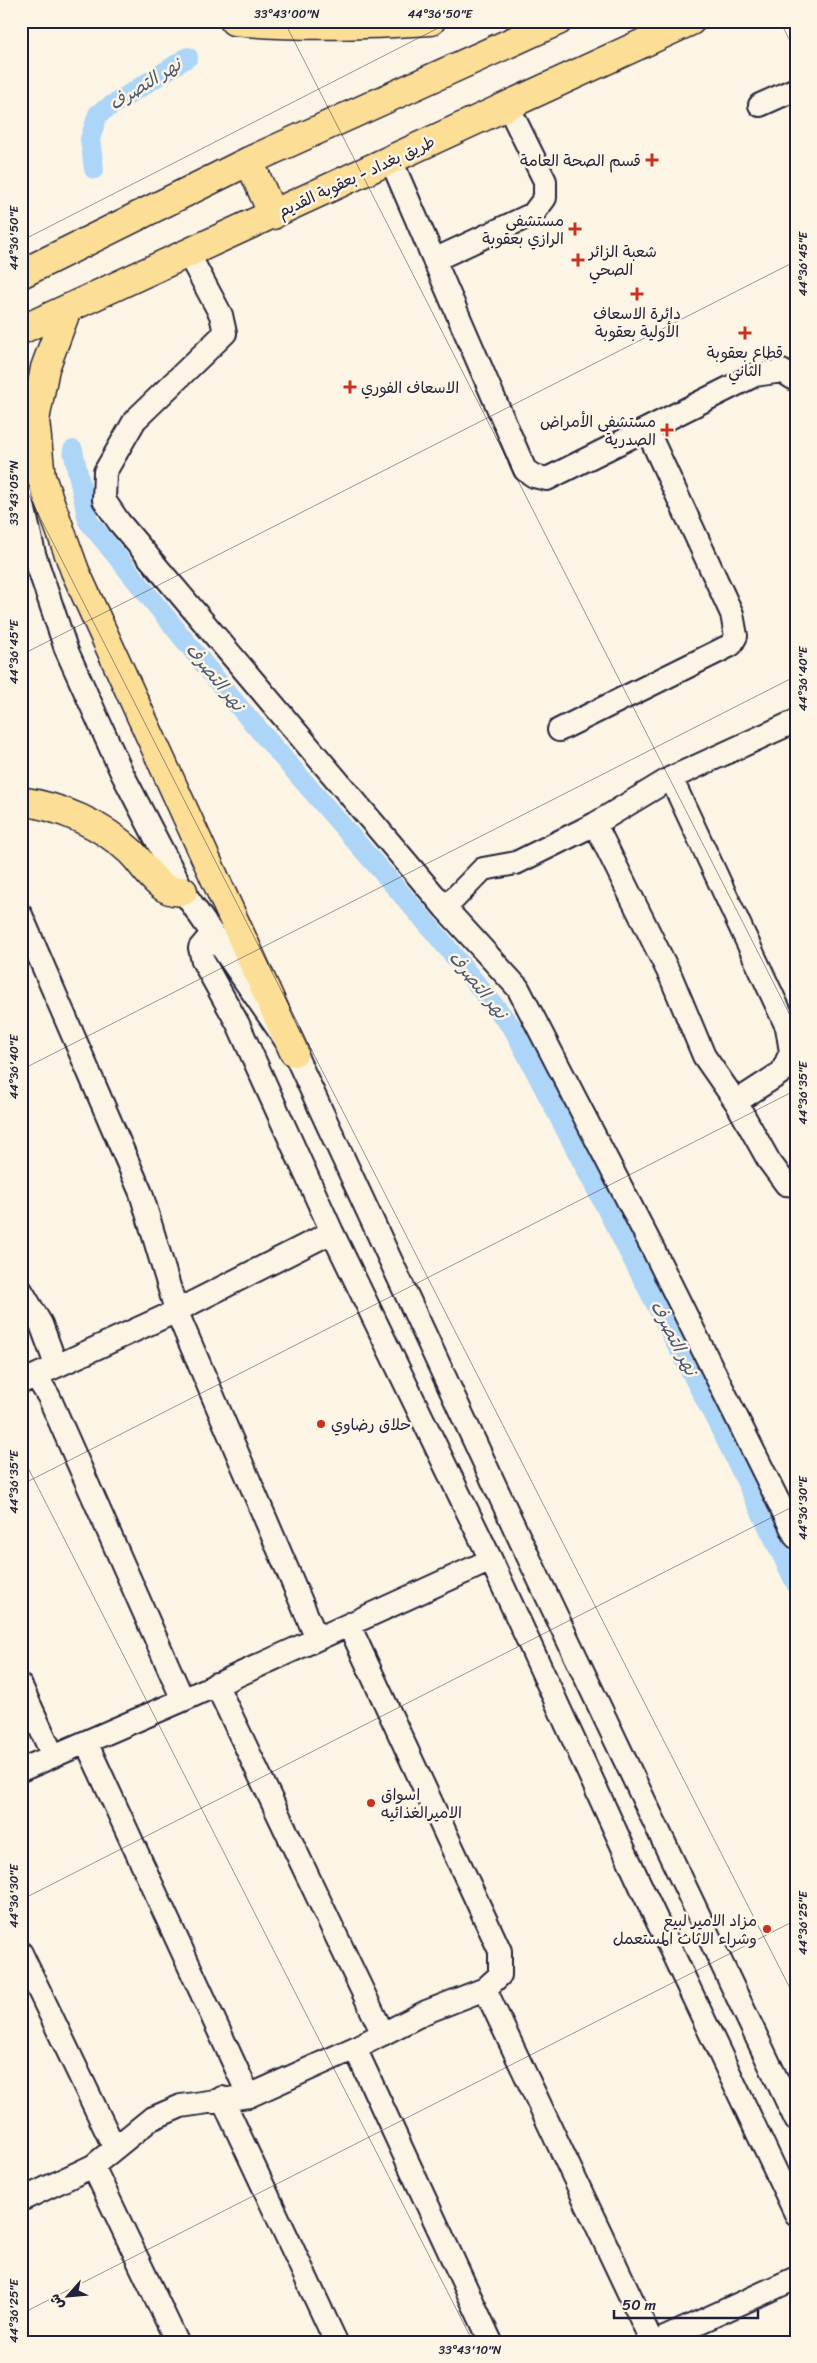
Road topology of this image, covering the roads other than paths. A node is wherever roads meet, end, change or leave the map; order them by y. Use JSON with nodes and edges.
{"nodes":[{"id":1,"x":234,"y":21,"type":"edge"},
{"id":2,"x":431,"y":21,"type":"edge"},
{"id":3,"x":558,"y":21,"type":"edge"},
{"id":4,"x":691,"y":21,"type":"edge"},
{"id":5,"x":796,"y":89,"type":"edge"},
{"id":6,"x":760,"y":105,"type":"dead end"},
{"id":7,"x":508,"y":106,"type":"junction"},
{"id":8,"x":391,"y":160,"type":"junction"},
{"id":9,"x":249,"y":161,"type":"junction"},
{"id":10,"x":273,"y":215,"type":"junction"},
{"id":11,"x":188,"y":253,"type":"junction"},
{"id":12,"x":434,"y":260,"type":"junction"},
{"id":13,"x":21,"y":274,"type":"edge"},
{"id":14,"x":67,"y":309,"type":"junction"},
{"id":15,"x":21,"y":330,"type":"edge"},
{"id":16,"x":796,"y":380,"type":"edge"},
{"id":17,"x":647,"y":430,"type":"junction"},
{"id":18,"x":21,"y":496,"type":"edge"},
{"id":19,"x":796,"y":721,"type":"edge"},
{"id":20,"x":559,"y":730,"type":"dead end"},
{"id":21,"x":671,"y":778,"type":"junction"},
{"id":22,"x":21,"y":801,"type":"edge"},
{"id":23,"x":595,"y":824,"type":"junction"},
{"id":24,"x":182,"y":891,"type":"junction"},
{"id":25,"x":445,"y":908,"type":"junction"},
{"id":26,"x":21,"y":915,"type":"edge"},
{"id":27,"x":212,"y":934,"type":"junction"},
{"id":28,"x":294,"y":1052,"type":"junction"},
{"id":29,"x":736,"y":1102,"type":"junction"},
{"id":30,"x":796,"y":1185,"type":"edge"},
{"id":31,"x":332,"y":1232,"type":"junction"},
{"id":32,"x":21,"y":1290,"type":"edge"},
{"id":33,"x":176,"y":1310,"type":"junction"},
{"id":34,"x":56,"y":1365,"type":"junction"},
{"id":35,"x":28,"y":1379,"type":"edge"},
{"id":36,"x":796,"y":1538,"type":"edge"},
{"id":37,"x":491,"y":1560,"type":"junction"},
{"id":38,"x":349,"y":1625,"type":"junction"},
{"id":39,"x":317,"y":1639,"type":"junction"},
{"id":40,"x":216,"y":1684,"type":"junction"},
{"id":41,"x":21,"y":1686,"type":"edge"},
{"id":42,"x":183,"y":1700,"type":"junction"},
{"id":43,"x":86,"y":1742,"type":"junction"},
{"id":44,"x":53,"y":1756,"type":"junction"},
{"id":45,"x":21,"y":1770,"type":"edge"},
{"id":46,"x":21,"y":1953,"type":"edge"},
{"id":47,"x":485,"y":1989,"type":"junction"},
{"id":48,"x":382,"y":2034,"type":"junction"},
{"id":49,"x":355,"y":2048,"type":"junction"},
{"id":50,"x":249,"y":2096,"type":"junction"},
{"id":51,"x":222,"y":2098,"type":"junction"},
{"id":52,"x":796,"y":2120,"type":"edge"},
{"id":53,"x":114,"y":2147,"type":"junction"},
{"id":54,"x":93,"y":2166,"type":"junction"},
{"id":55,"x":21,"y":2200,"type":"edge"},
{"id":56,"x":796,"y":2214,"type":"edge"},
{"id":57,"x":796,"y":2278,"type":"edge"},
{"id":58,"x":680,"y":2337,"type":"edge"},
{"id":59,"x":178,"y":2342,"type":"edge"},
{"id":60,"x":336,"y":2342,"type":"edge"},
{"id":61,"x":491,"y":2342,"type":"edge"},
{"id":62,"x":654,"y":2342,"type":"edge"}],
"edges":[{"from":1,"to":2,"type":"highway"},
{"from":3,"to":9,"type":"highway"},
{"from":4,"to":7,"type":"highway","name":"طريق بغداد - بعقوبة القديم"},
{"from":5,"to":6,"type":"street"},
{"from":7,"to":8,"type":"highway","name":"طريق بغداد - بعقوبة القديم"},
{"from":7,"to":12,"type":"street"},
{"from":8,"to":10,"type":"highway","name":"طريق بغداد - بعقوبة القديم"},
{"from":8,"to":12,"type":"street"},
{"from":9,"to":10,"type":"highway"},
{"from":9,"to":13,"type":"highway"},
{"from":10,"to":11,"type":"highway","name":"طريق بغداد - بعقوبة القديم"},
{"from":11,"to":14,"type":"highway","name":"طريق بغداد - بعقوبة القديم"},
{"from":11,"to":25,"type":"street"},
{"from":12,"to":17,"type":"street"},
{"from":14,"to":15,"type":"highway","name":"طريق بغداد - بعقوبة القديم"},
{"from":14,"to":28,"type":"highway"},
{"from":16,"to":17,"type":"street"},
{"from":17,"to":20,"type":"street"},
{"from":18,"to":24,"type":"street"},
{"from":19,"to":21,"type":"street"},
{"from":21,"to":23,"type":"street"},
{"from":21,"to":29,"type":"street"},
{"from":22,"to":24,"type":"highway"},
{"from":23,"to":25,"type":"street"},
{"from":23,"to":29,"type":"street"},
{"from":24,"to":27,"type":"street"},
{"from":25,"to":36,"type":"street"},
{"from":26,"to":33,"type":"street"},
{"from":27,"to":28,"type":"street"},
{"from":27,"to":31,"type":"street"},
{"from":28,"to":52,"type":"street"},
{"from":29,"to":30,"type":"street"},
{"from":31,"to":33,"type":"street"},
{"from":31,"to":37,"type":"street"},
{"from":32,"to":34,"type":"street"},
{"from":33,"to":34,"type":"street"},
{"from":33,"to":39,"type":"street"},
{"from":34,"to":35,"type":"street"},
{"from":35,"to":42,"type":"street"},
{"from":37,"to":38,"type":"street"},
{"from":37,"to":56,"type":"street"},
{"from":38,"to":39,"type":"street"},
{"from":38,"to":47,"type":"street"},
{"from":39,"to":40,"type":"street"},
{"from":40,"to":42,"type":"street"},
{"from":40,"to":48,"type":"street"},
{"from":41,"to":44,"type":"street"},
{"from":42,"to":43,"type":"street"},
{"from":43,"to":44,"type":"street"},
{"from":43,"to":50,"type":"street"},
{"from":44,"to":45,"type":"street"},
{"from":46,"to":53,"type":"street"},
{"from":47,"to":48,"type":"street"},
{"from":47,"to":62,"type":"street"},
{"from":48,"to":49,"type":"street"},
{"from":49,"to":50,"type":"street"},
{"from":49,"to":61,"type":"street"},
{"from":50,"to":51,"type":"street"},
{"from":51,"to":53,"type":"street"},
{"from":51,"to":60,"type":"street"},
{"from":53,"to":54,"type":"street"},
{"from":54,"to":55,"type":"street"},
{"from":54,"to":59,"type":"street"},
{"from":57,"to":58,"type":"street"},
{"from":58,"to":62,"type":"street"}]}
